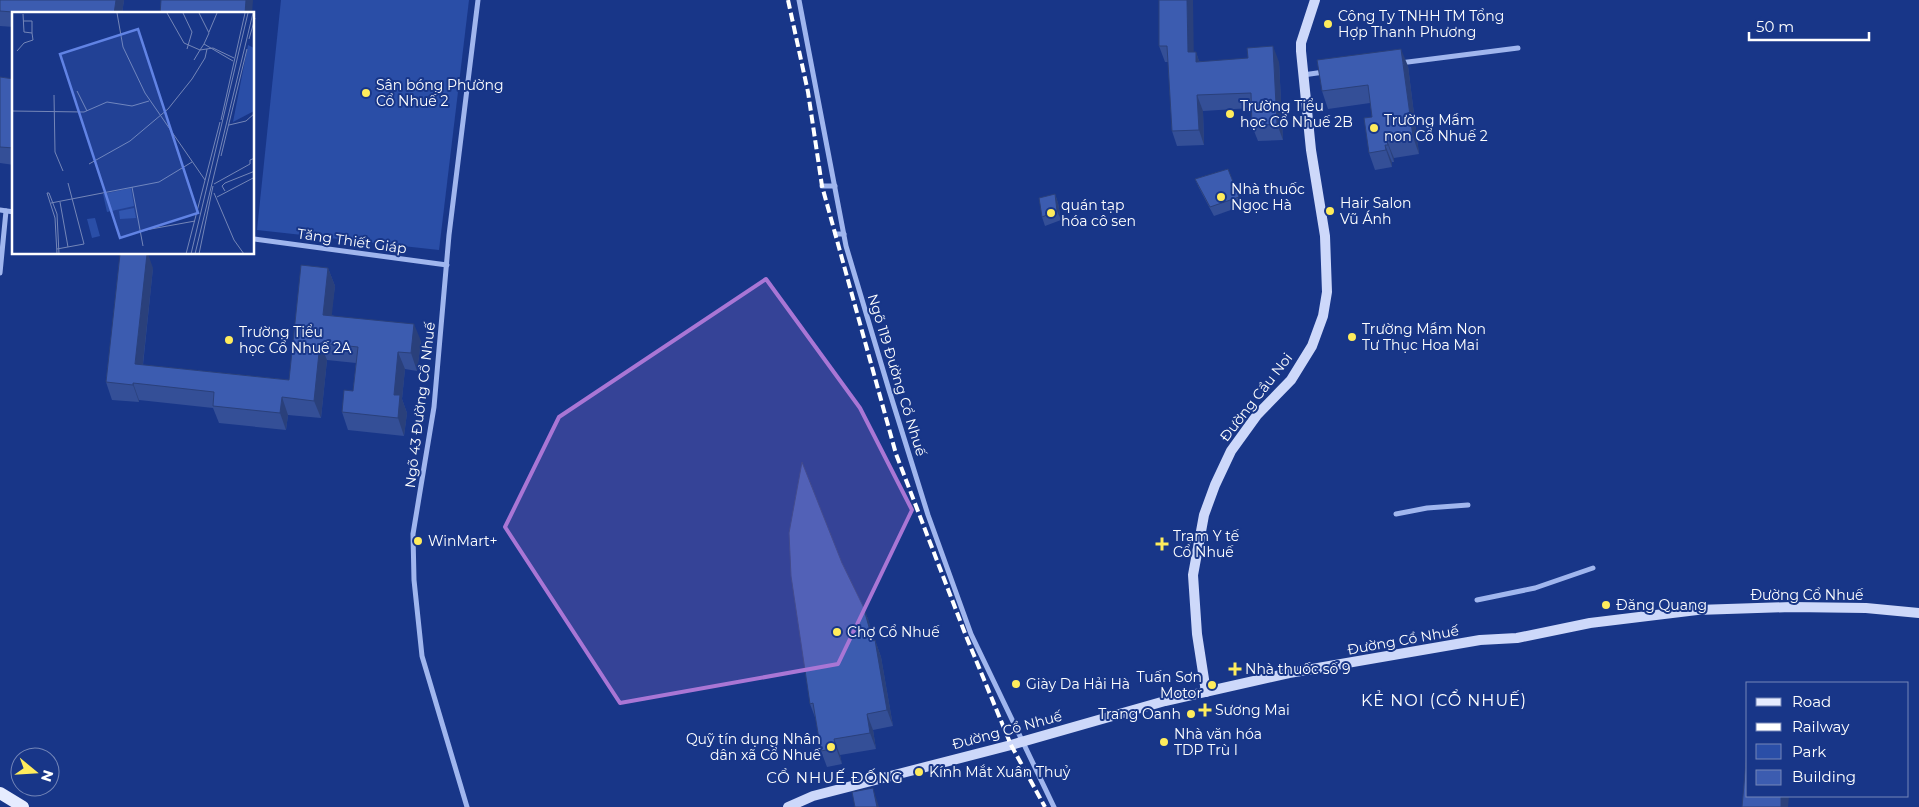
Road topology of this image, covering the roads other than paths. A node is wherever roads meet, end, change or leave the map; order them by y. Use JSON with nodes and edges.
{"nodes":[{"id":1,"x":478,"y":0,"type":"edge"},
{"id":2,"x":799,"y":0,"type":"edge"},
{"id":3,"x":1315,"y":0,"type":"edge"},
{"id":4,"x":1518,"y":48,"type":"dead end"},
{"id":5,"x":1390,"y":64,"type":"edge"},
{"id":6,"x":1332,"y":71,"type":"edge"},
{"id":7,"x":1303,"y":75,"type":"junction"},
{"id":8,"x":822,"y":186,"type":"dead end"},
{"id":9,"x":835,"y":186,"type":"junction"},
{"id":10,"x":3,"y":210,"type":"edge"},
{"id":11,"x":836,"y":234,"type":"dead end"},
{"id":12,"x":844,"y":234,"type":"junction"},
{"id":13,"x":255,"y":239,"type":"edge"},
{"id":14,"x":447,"y":266,"type":"junction"},
{"id":15,"x":0,"y":273,"type":"edge"},
{"id":16,"x":1468,"y":505,"type":"dead end"},
{"id":17,"x":1396,"y":514,"type":"dead end"},
{"id":18,"x":1593,"y":568,"type":"dead end"},
{"id":19,"x":1477,"y":600,"type":"dead end"},
{"id":20,"x":1919,"y":613,"type":"edge"},
{"id":21,"x":1206,"y":692,"type":"junction"},
{"id":22,"x":1023,"y":740,"type":"junction"},
{"id":23,"x":0,"y":793,"type":"edge"},
{"id":24,"x":23,"y":807,"type":"edge"},
{"id":25,"x":467,"y":807,"type":"edge"},
{"id":26,"x":788,"y":807,"type":"edge"},
{"id":27,"x":1054,"y":807,"type":"edge"}],
"edges":[{"from":1,"to":14,"type":"street","name":"Ngõ 43 Đường Cổ Nhuế"},
{"from":2,"to":9,"type":"street","name":"Ngõ 119 Đường Cổ Nhuế"},
{"from":3,"to":7,"type":"main road","name":"Đường Cầu Noi"},
{"from":4,"to":5,"type":"street"},
{"from":6,"to":7,"type":"street"},
{"from":7,"to":21,"type":"main road","name":"Đường Cầu Noi"},
{"from":8,"to":9,"type":"street"},
{"from":9,"to":12,"type":"street","name":"Ngõ 119 Đường Cổ Nhuế"},
{"from":10,"to":15,"type":"street"},
{"from":11,"to":12,"type":"street"},
{"from":12,"to":22,"type":"street","name":"Ngõ 119 Đường Cổ Nhuế"},
{"from":13,"to":14,"type":"street","name":"Tăng Thiết Giáp"},
{"from":14,"to":25,"type":"street","name":"Ngõ 43 Đường Cổ Nhuế"},
{"from":16,"to":17,"type":"street"},
{"from":18,"to":19,"type":"street"},
{"from":20,"to":21,"type":"main road","name":"Đường Cổ Nhuế"},
{"from":21,"to":22,"type":"main road","name":"Đường Cổ Nhuế"},
{"from":22,"to":26,"type":"main road","name":"Đường Cổ Nhuế"},
{"from":22,"to":27,"type":"street","name":"Ngõ 119 Đường Cổ Nhuế"},
{"from":23,"to":24,"type":"main road"}]}
